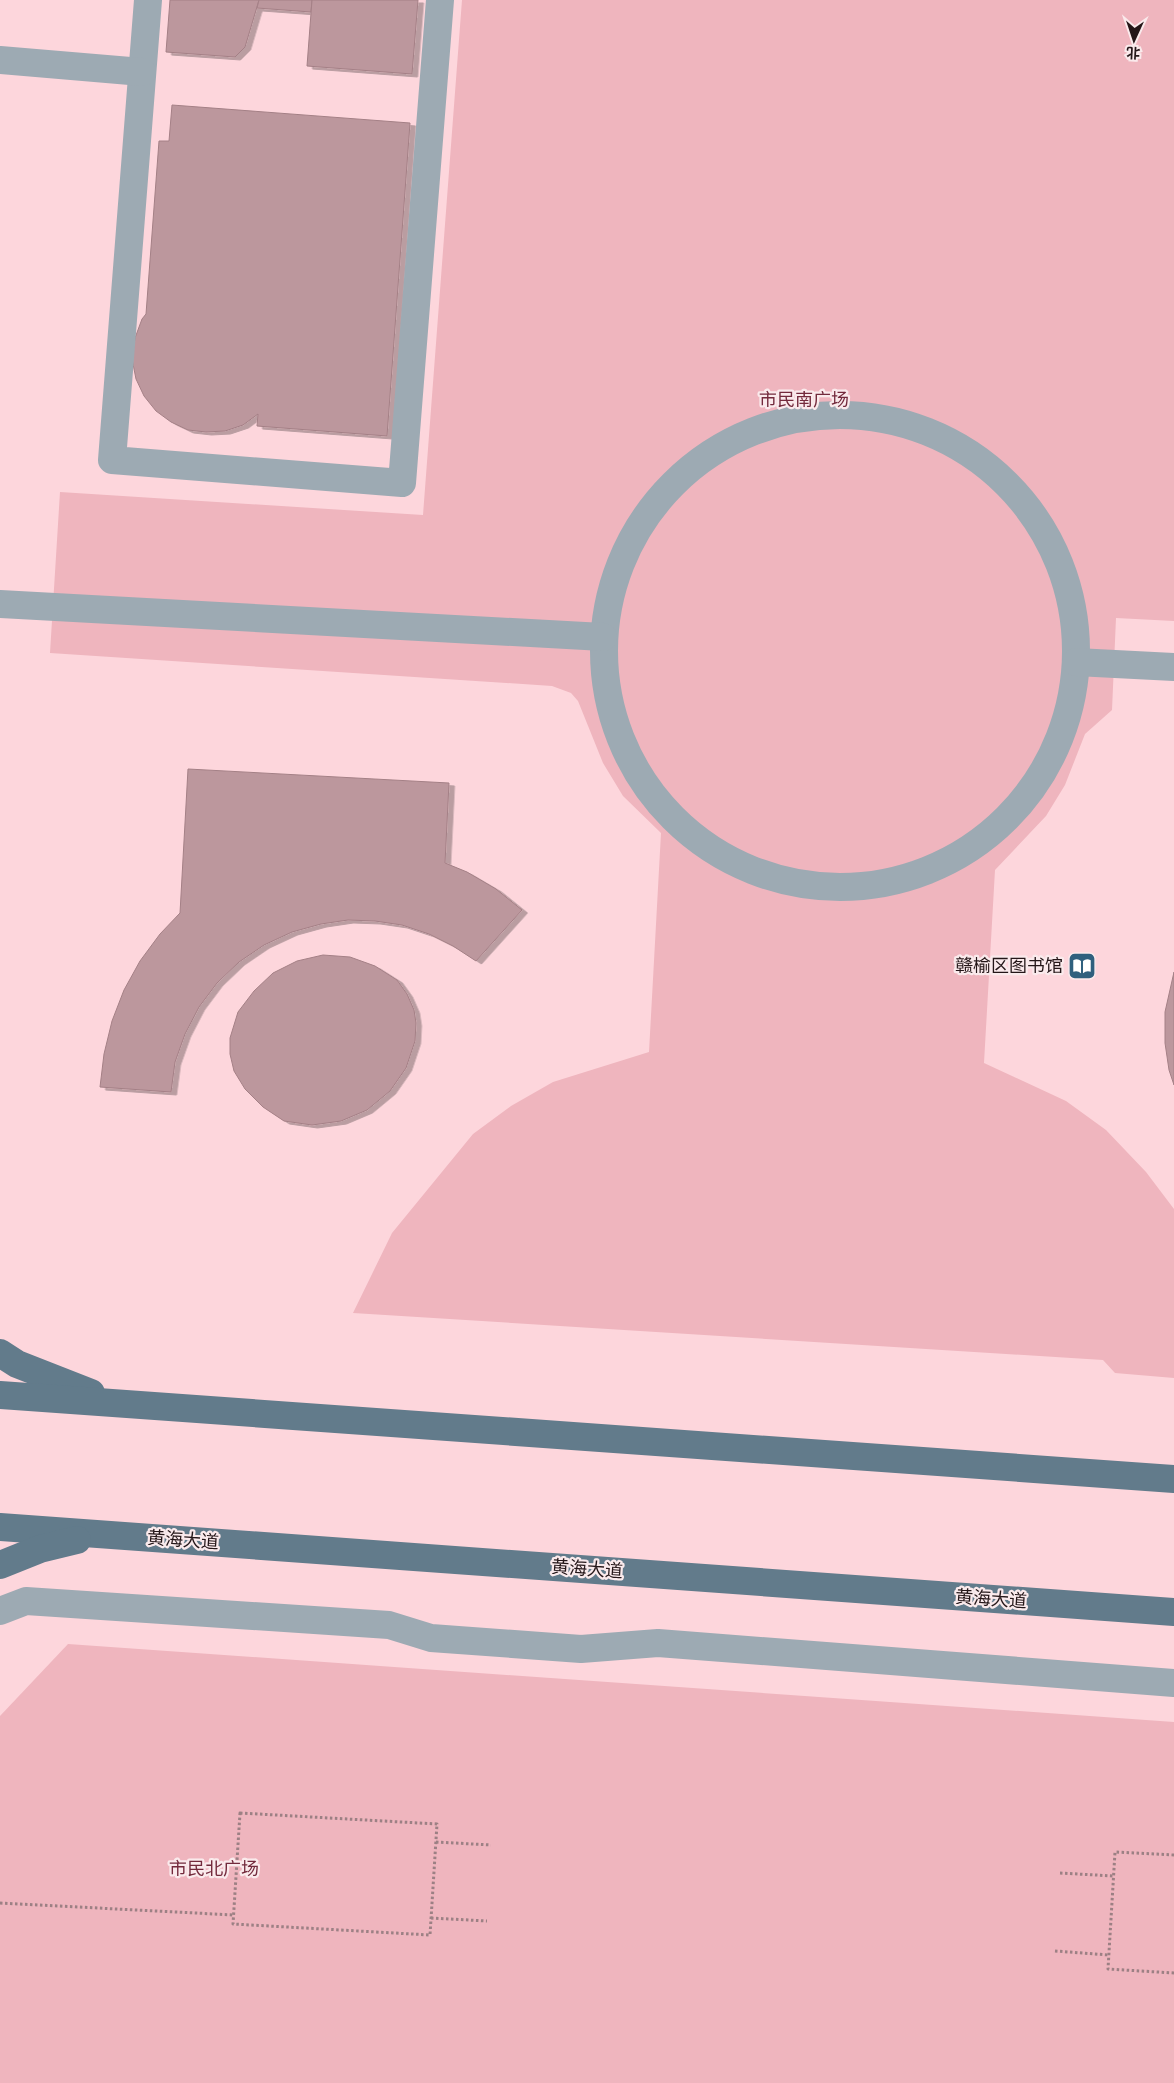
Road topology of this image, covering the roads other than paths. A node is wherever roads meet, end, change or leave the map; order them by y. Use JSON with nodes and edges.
{"nodes":[{"id":1,"x":148,"y":0,"type":"edge"},
{"id":2,"x":440,"y":0,"type":"edge"},
{"id":3,"x":0,"y":60,"type":"edge"},
{"id":4,"x":142,"y":72,"type":"junction"},
{"id":5,"x":0,"y":604,"type":"edge"},
{"id":6,"x":603,"y":637,"type":"junction"},
{"id":7,"x":1076,"y":662,"type":"junction"},
{"id":8,"x":1174,"y":667,"type":"edge"},
{"id":9,"x":0,"y":1353,"type":"edge"},
{"id":10,"x":0,"y":1395,"type":"edge"},
{"id":11,"x":118,"y":1403,"type":"junction"},
{"id":12,"x":1174,"y":1479,"type":"edge"},
{"id":13,"x":0,"y":1527,"type":"edge"},
{"id":14,"x":102,"y":1534,"type":"junction"},
{"id":15,"x":0,"y":1564,"type":"edge"},
{"id":16,"x":0,"y":1611,"type":"edge"},
{"id":17,"x":1174,"y":1612,"type":"edge"},
{"id":18,"x":1174,"y":1683,"type":"edge"}],
"edges":[{"from":1,"to":4,"type":"street"},
{"from":2,"to":4,"type":"street"},
{"from":3,"to":4,"type":"street"},
{"from":5,"to":6,"type":"street"},
{"from":6,"to":7,"type":"street"},
{"from":6,"to":7,"type":"street"},
{"from":7,"to":8,"type":"street"},
{"from":9,"to":11,"type":"main road"},
{"from":10,"to":11,"type":"main road"},
{"from":11,"to":12,"type":"main road"},
{"from":13,"to":14,"type":"main road","name":"黄海大道"},
{"from":14,"to":15,"type":"main road"},
{"from":14,"to":17,"type":"main road","name":"黄海大道"},
{"from":16,"to":18,"type":"street"}]}
